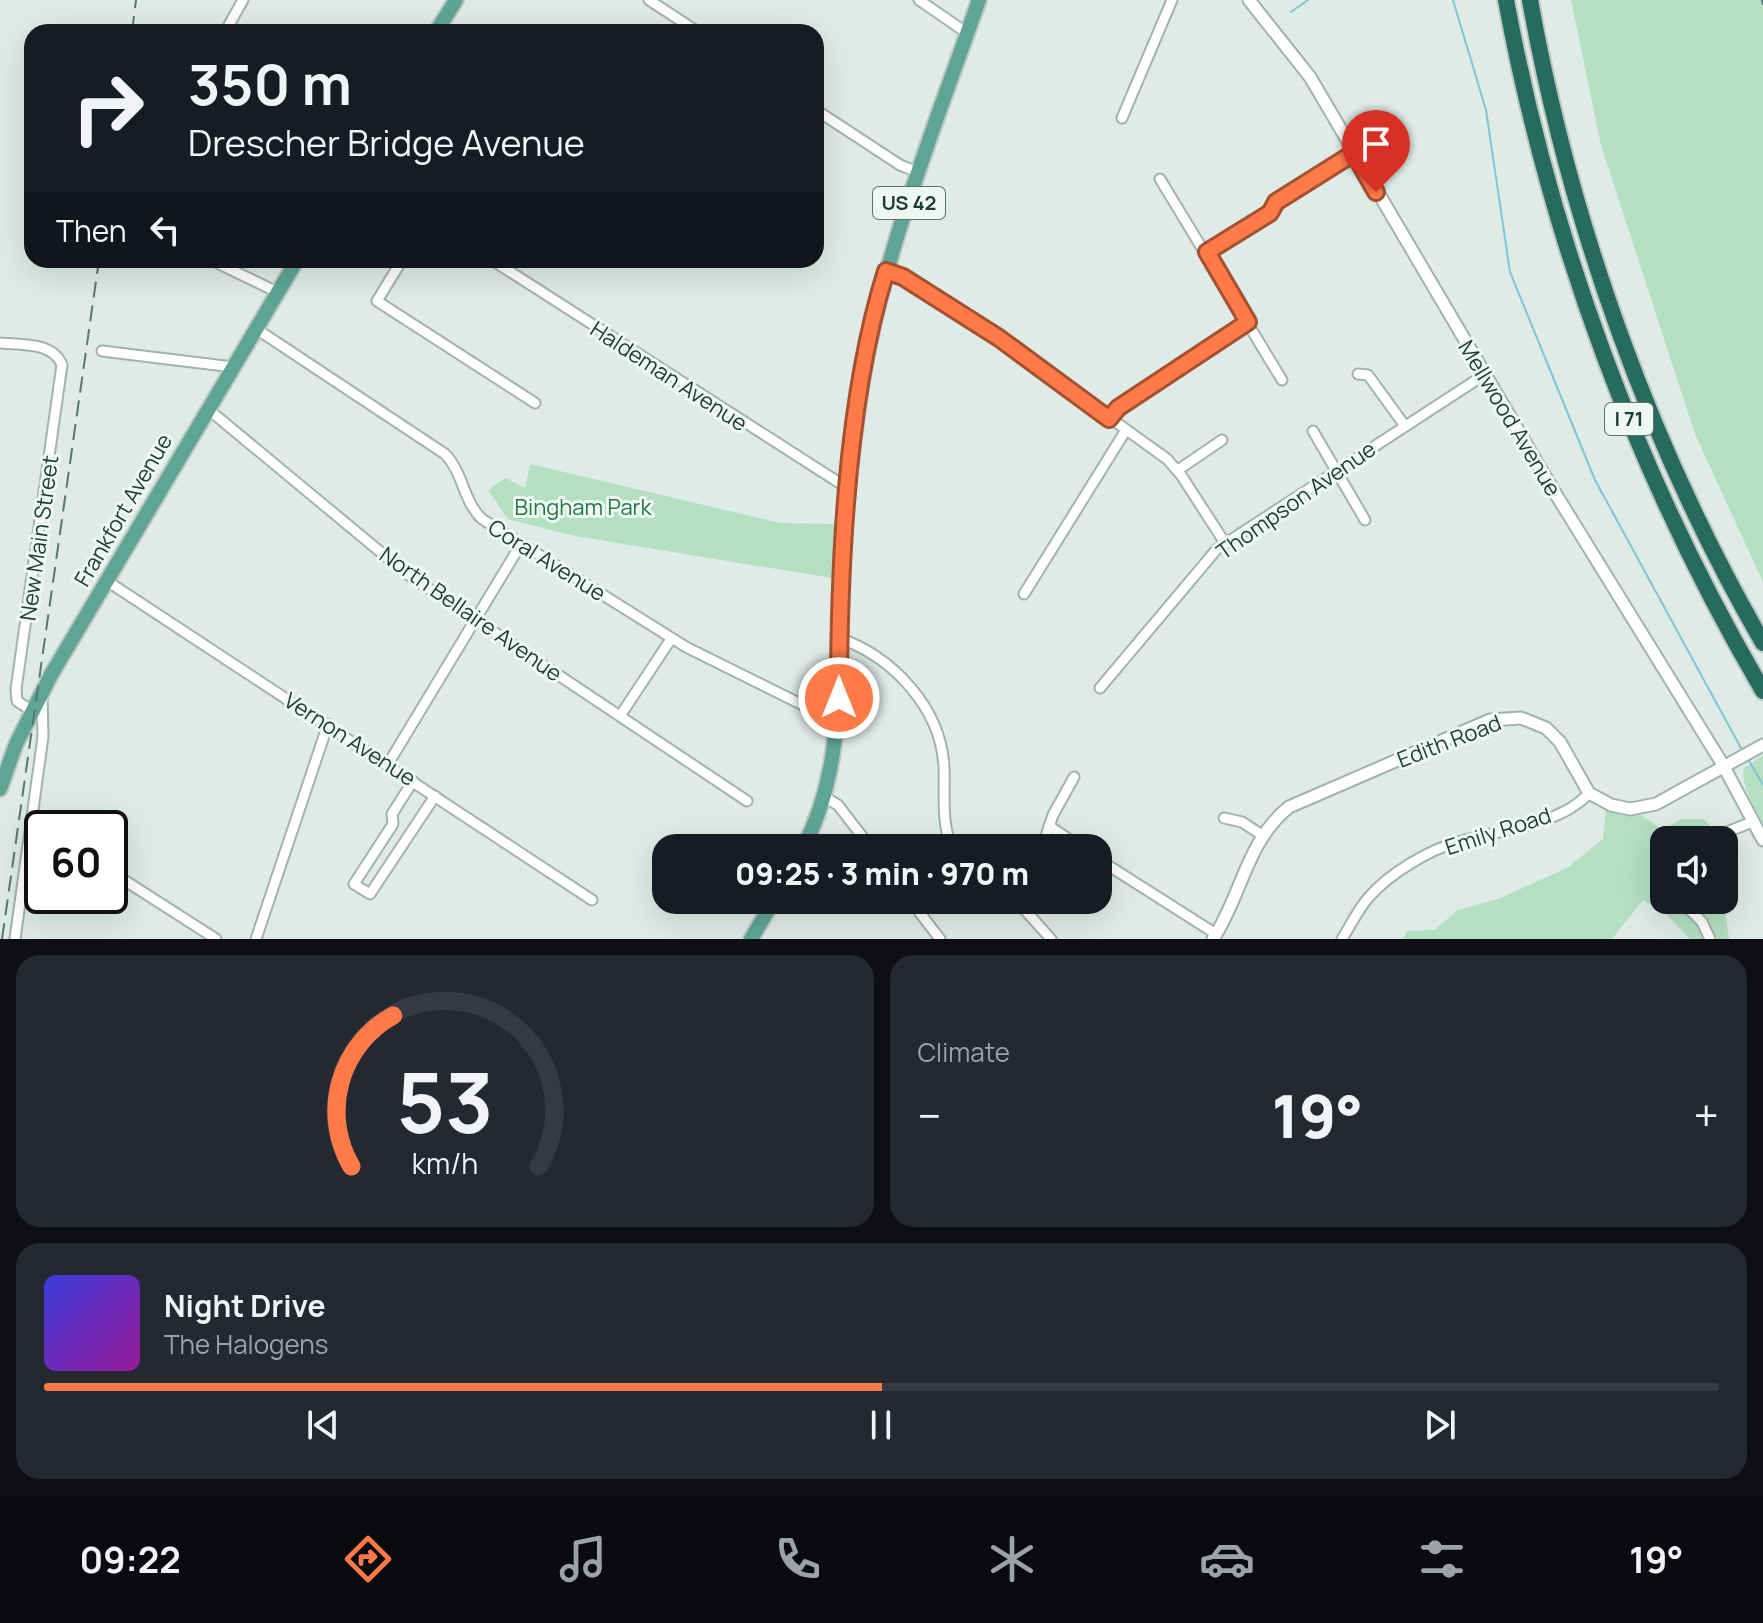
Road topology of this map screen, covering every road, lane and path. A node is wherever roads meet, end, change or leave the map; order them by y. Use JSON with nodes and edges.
{"nodes":[{"id":1,"x":243,"y":0,"type":"edge"},
{"id":2,"x":649,"y":0,"type":"edge"},
{"id":3,"x":919,"y":0,"type":"edge"},
{"id":4,"x":979,"y":0,"type":"edge"},
{"id":5,"x":1172,"y":0,"type":"edge"},
{"id":6,"x":1249,"y":0,"type":"edge"},
{"id":7,"x":1506,"y":0,"type":"edge"},
{"id":8,"x":1530,"y":0,"type":"edge"},
{"id":9,"x":450,"y":2,"type":"edge"},
{"id":10,"x":230,"y":24,"type":"edge"},
{"id":11,"x":440,"y":24,"type":"edge"},
{"id":12,"x":686,"y":24,"type":"edge"},
{"id":13,"x":967,"y":33,"type":"junction"},
{"id":14,"x":824,"y":115,"type":"edge"},
{"id":15,"x":1122,"y":118,"type":"dead end"},
{"id":16,"x":1354,"y":153,"type":"junction"},
{"id":17,"x":920,"y":173,"type":"junction"},
{"id":18,"x":1160,"y":179,"type":"dead end"},
{"id":19,"x":1207,"y":252,"type":"junction"},
{"id":20,"x":228,"y":268,"type":"edge"},
{"id":21,"x":292,"y":268,"type":"edge"},
{"id":22,"x":397,"y":268,"type":"edge"},
{"id":23,"x":504,"y":268,"type":"edge"},
{"id":24,"x":886,"y":271,"type":"junction"},
{"id":25,"x":277,"y":292,"type":"junction"},
{"id":26,"x":1248,"y":322,"type":"junction"},
{"id":27,"x":255,"y":328,"type":"junction"},
{"id":28,"x":0,"y":343,"type":"edge"},
{"id":29,"x":102,"y":351,"type":"dead end"},
{"id":30,"x":233,"y":367,"type":"junction"},
{"id":31,"x":1358,"y":374,"type":"dead end"},
{"id":32,"x":1484,"y":375,"type":"junction"},
{"id":33,"x":1282,"y":380,"type":"dead end"},
{"id":34,"x":535,"y":403,"type":"dead end"},
{"id":35,"x":208,"y":409,"type":"junction"},
{"id":36,"x":1109,"y":419,"type":"junction"},
{"id":37,"x":1405,"y":426,"type":"junction"},
{"id":38,"x":1126,"y":430,"type":"junction"},
{"id":39,"x":1313,"y":431,"type":"dead end"},
{"id":40,"x":1222,"y":440,"type":"dead end"},
{"id":41,"x":1178,"y":470,"type":"junction"},
{"id":42,"x":1337,"y":470,"type":"junction"},
{"id":43,"x":849,"y":489,"type":"junction"},
{"id":44,"x":1365,"y":520,"type":"dead end"},
{"id":45,"x":1225,"y":543,"type":"junction"},
{"id":46,"x":521,"y":544,"type":"junction"},
{"id":47,"x":107,"y":581,"type":"junction"},
{"id":48,"x":1024,"y":594,"type":"dead end"},
{"id":49,"x":473,"y":618,"type":"junction"},
{"id":50,"x":839,"y":638,"type":"junction"},
{"id":51,"x":671,"y":639,"type":"junction"},
{"id":52,"x":1763,"y":643,"type":"edge"},
{"id":53,"x":1100,"y":688,"type":"dead end"},
{"id":54,"x":1763,"y":691,"type":"edge"},
{"id":55,"x":42,"y":692,"type":"junction"},
{"id":56,"x":32,"y":711,"type":"junction"},
{"id":57,"x":620,"y":716,"type":"junction"},
{"id":58,"x":838,"y":717,"type":"junction"},
{"id":59,"x":328,"y":724,"type":"junction"},
{"id":60,"x":1763,"y":745,"type":"edge"},
{"id":61,"x":388,"y":764,"type":"junction"},
{"id":62,"x":1723,"y":765,"type":"junction"},
{"id":63,"x":1074,"y":777,"type":"dead end"},
{"id":64,"x":413,"y":781,"type":"junction"},
{"id":65,"x":0,"y":789,"type":"edge"},
{"id":66,"x":1589,"y":793,"type":"junction"},
{"id":67,"x":435,"y":796,"type":"junction"},
{"id":68,"x":824,"y":797,"type":"junction"},
{"id":69,"x":747,"y":801,"type":"dead end"},
{"id":70,"x":34,"y":810,"type":"edge"},
{"id":71,"x":1224,"y":818,"type":"dead end"},
{"id":72,"x":1752,"y":822,"type":"junction"},
{"id":73,"x":1049,"y":826,"type":"junction"},
{"id":74,"x":1738,"y":828,"type":"edge"},
{"id":75,"x":809,"y":834,"type":"edge"},
{"id":76,"x":860,"y":834,"type":"edge"},
{"id":77,"x":947,"y":834,"type":"edge"},
{"id":78,"x":1046,"y":834,"type":"edge"},
{"id":79,"x":1061,"y":834,"type":"edge"},
{"id":80,"x":1262,"y":835,"type":"junction"},
{"id":81,"x":1763,"y":840,"type":"edge"},
{"id":82,"x":1112,"y":868,"type":"edge"},
{"id":83,"x":24,"y":878,"type":"edge"},
{"id":84,"x":128,"y":883,"type":"edge"},
{"id":85,"x":592,"y":900,"type":"dead end"},
{"id":86,"x":766,"y":914,"type":"edge"},
{"id":87,"x":921,"y":914,"type":"edge"},
{"id":88,"x":1029,"y":914,"type":"edge"},
{"id":89,"x":1694,"y":914,"type":"edge"},
{"id":90,"x":1214,"y":937,"type":"edge"},
{"id":91,"x":15,"y":939,"type":"edge"},
{"id":92,"x":216,"y":939,"type":"edge"},
{"id":93,"x":256,"y":939,"type":"edge"},
{"id":94,"x":751,"y":939,"type":"edge"},
{"id":95,"x":940,"y":939,"type":"edge"},
{"id":96,"x":1051,"y":939,"type":"edge"},
{"id":97,"x":1342,"y":939,"type":"edge"},
{"id":98,"x":1710,"y":939,"type":"edge"}],
"edges":[{"from":1,"to":10,"type":"street"},
{"from":2,"to":12,"type":"street"},
{"from":3,"to":13,"type":"street"},
{"from":4,"to":13,"type":"main road","number":"US 42"},
{"from":5,"to":15,"type":"street"},
{"from":6,"to":16,"type":"street","name":"Mellwood Avenue"},
{"from":7,"to":54,"type":"highway","number":"I 71"},
{"from":8,"to":52,"type":"highway","number":"I 71"},
{"from":9,"to":11,"type":"main road"},
{"from":13,"to":17,"type":"main road","number":"US 42"},
{"from":14,"to":17,"type":"street"},
{"from":16,"to":19,"type":"street"},
{"from":16,"to":32,"type":"street","name":"Mellwood Avenue"},
{"from":17,"to":24,"type":"main road","number":"US 42"},
{"from":18,"to":19,"type":"street"},
{"from":19,"to":26,"type":"street"},
{"from":20,"to":25,"type":"street"},
{"from":21,"to":25,"type":"main road","name":"Frankfort Avenue"},
{"from":22,"to":34,"type":"street"},
{"from":23,"to":43,"type":"street","name":"Haldeman Avenue"},
{"from":24,"to":36,"type":"street"},
{"from":24,"to":43,"type":"main road","number":"US 42"},
{"from":25,"to":27,"type":"main road","name":"Frankfort Avenue"},
{"from":26,"to":33,"type":"street"},
{"from":26,"to":36,"type":"street"},
{"from":27,"to":30,"type":"main road","name":"Frankfort Avenue"},
{"from":27,"to":46,"type":"street","name":"Coral Avenue"},
{"from":28,"to":56,"type":"street","name":"New Main Street"},
{"from":29,"to":30,"type":"street"},
{"from":30,"to":35,"type":"main road","name":"Frankfort Avenue"},
{"from":31,"to":37,"type":"street"},
{"from":32,"to":37,"type":"street","name":"Thompson Avenue"},
{"from":32,"to":62,"type":"street","name":"Mellwood Avenue"},
{"from":35,"to":47,"type":"main road","name":"Frankfort Avenue"},
{"from":35,"to":49,"type":"street","name":"North Bellaire Avenue"},
{"from":36,"to":38,"type":"street"},
{"from":37,"to":42,"type":"street","name":"Thompson Avenue"},
{"from":38,"to":41,"type":"street"},
{"from":38,"to":48,"type":"street"},
{"from":39,"to":42,"type":"street"},
{"from":40,"to":41,"type":"street"},
{"from":41,"to":45,"type":"street"},
{"from":42,"to":44,"type":"street"},
{"from":42,"to":45,"type":"street","name":"Thompson Avenue"},
{"from":43,"to":50,"type":"main road","number":"US 42"},
{"from":45,"to":53,"type":"street","name":"Thompson Avenue"},
{"from":46,"to":49,"type":"street"},
{"from":46,"to":51,"type":"street","name":"Coral Avenue"},
{"from":47,"to":55,"type":"main road","name":"Frankfort Avenue"},
{"from":47,"to":59,"type":"street","name":"Vernon Avenue"},
{"from":49,"to":57,"type":"street","name":"North Bellaire Avenue"},
{"from":49,"to":61,"type":"street"},
{"from":50,"to":58,"type":"main road","number":"US 42"},
{"from":50,"to":77,"type":"street"},
{"from":51,"to":57,"type":"street"},
{"from":51,"to":58,"type":"street","name":"Coral Avenue"},
{"from":55,"to":56,"type":"main road","name":"Frankfort Avenue"},
{"from":55,"to":70,"type":"street"},
{"from":56,"to":65,"type":"main road","name":"Frankfort Avenue"},
{"from":57,"to":69,"type":"street","name":"North Bellaire Avenue"},
{"from":58,"to":68,"type":"main road","number":"US 42"},
{"from":59,"to":61,"type":"street","name":"Vernon Avenue"},
{"from":59,"to":93,"type":"street"},
{"from":60,"to":62,"type":"street"},
{"from":61,"to":64,"type":"street","name":"Vernon Avenue"},
{"from":62,"to":66,"type":"street"},
{"from":62,"to":72,"type":"street","name":"Mellwood Avenue"},
{"from":63,"to":73,"type":"street"},
{"from":64,"to":67,"type":"street","name":"Vernon Avenue"},
{"from":64,"to":67,"type":"street"},
{"from":66,"to":80,"type":"street","name":"Edith Road"},
{"from":66,"to":97,"type":"street","name":"Emily Road"},
{"from":67,"to":85,"type":"street","name":"Vernon Avenue"},
{"from":68,"to":75,"type":"main road","number":"US 42"},
{"from":68,"to":76,"type":"street"},
{"from":71,"to":80,"type":"street"},
{"from":72,"to":74,"type":"street"},
{"from":72,"to":81,"type":"street","name":"Mellwood Avenue"},
{"from":73,"to":78,"type":"street"},
{"from":73,"to":79,"type":"street"},
{"from":80,"to":90,"type":"street","name":"Edith Road"},
{"from":82,"to":90,"type":"street"},
{"from":83,"to":91,"type":"street"},
{"from":84,"to":92,"type":"street"},
{"from":86,"to":94,"type":"main road"},
{"from":87,"to":95,"type":"street"},
{"from":88,"to":96,"type":"street"},
{"from":89,"to":98,"type":"street"}]}
